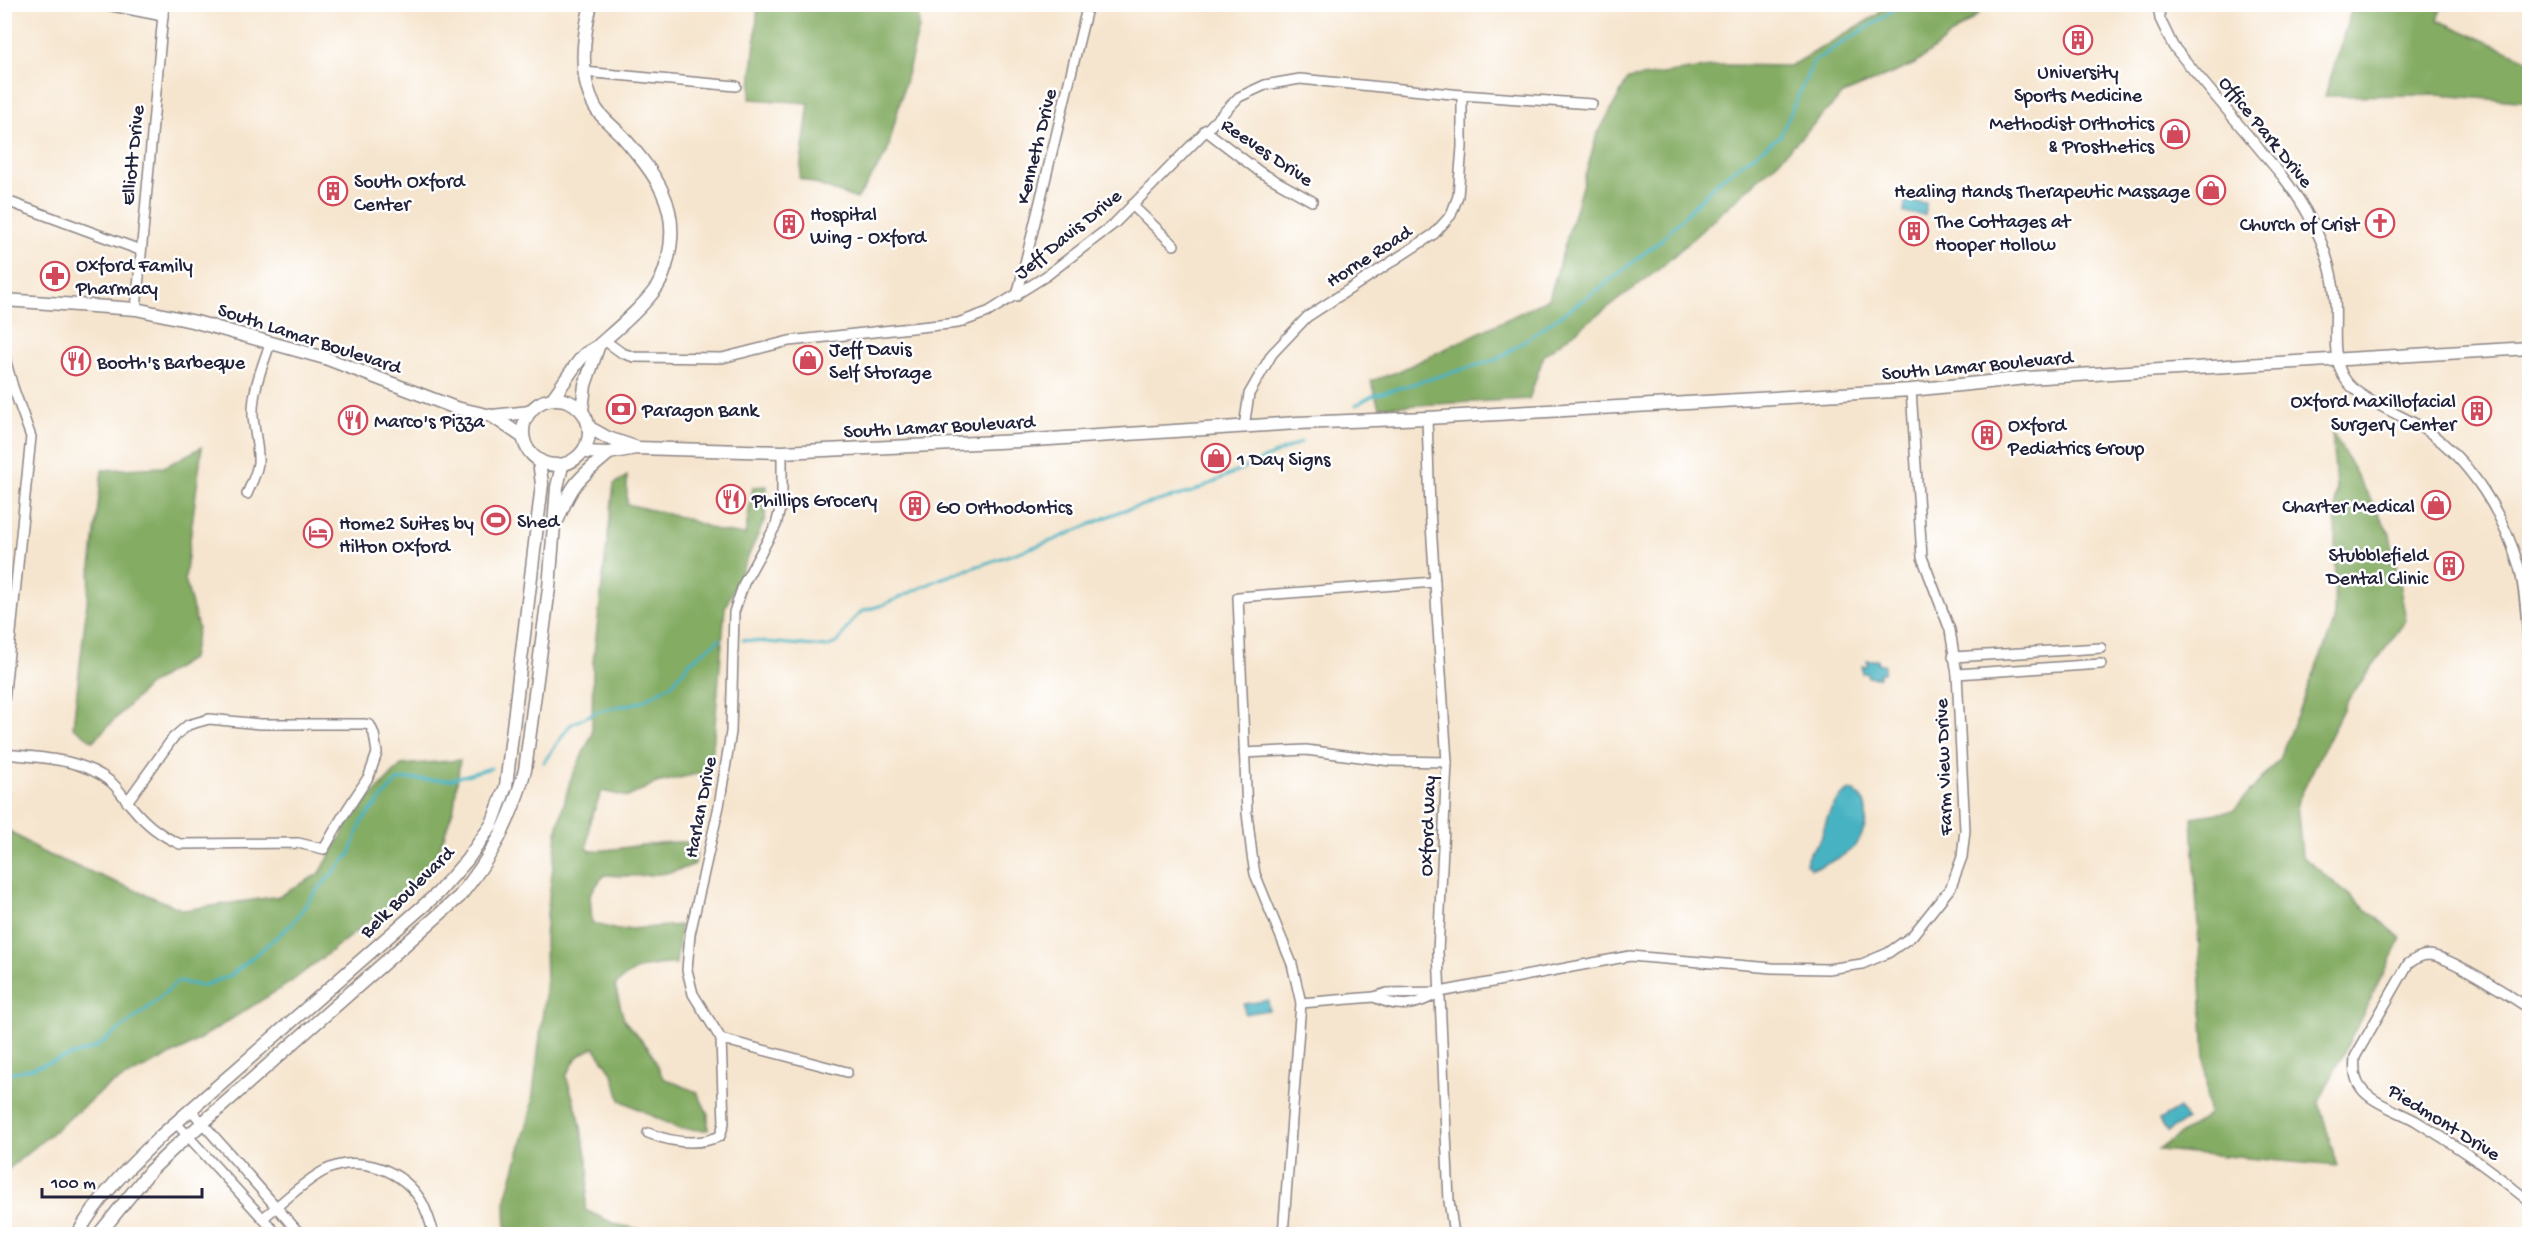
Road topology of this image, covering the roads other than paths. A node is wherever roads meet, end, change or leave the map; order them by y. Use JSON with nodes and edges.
{"nodes":[{"id":1,"x":102,"y":4,"type":"edge"},
{"id":2,"x":164,"y":4,"type":"edge"},
{"id":3,"x":591,"y":4,"type":"edge"},
{"id":4,"x":1088,"y":4,"type":"edge"},
{"id":5,"x":2158,"y":4,"type":"edge"},
{"id":6,"x":163,"y":16,"type":"junction"},
{"id":7,"x":584,"y":72,"type":"junction"},
{"id":8,"x":736,"y":86,"type":"dead end"},
{"id":9,"x":1462,"y":95,"type":"junction"},
{"id":10,"x":1592,"y":104,"type":"dead end"},
{"id":11,"x":1205,"y":130,"type":"junction"},
{"id":12,"x":4,"y":200,"type":"edge"},
{"id":13,"x":1312,"y":201,"type":"dead end"},
{"id":14,"x":1132,"y":205,"type":"junction"},
{"id":15,"x":1174,"y":245,"type":"dead end"},
{"id":16,"x":140,"y":250,"type":"junction"},
{"id":17,"x":1017,"y":296,"type":"junction"},
{"id":18,"x":4,"y":300,"type":"edge"},
{"id":19,"x":135,"y":309,"type":"junction"},
{"id":20,"x":601,"y":343,"type":"junction"},
{"id":21,"x":270,"y":344,"type":"junction"},
{"id":22,"x":4,"y":348,"type":"edge"},
{"id":23,"x":2529,"y":348,"type":"edge"},
{"id":24,"x":2337,"y":360,"type":"junction"},
{"id":25,"x":1911,"y":390,"type":"junction"},
{"id":26,"x":552,"y":399,"type":"junction"},
{"id":27,"x":582,"y":410,"type":"junction"},
{"id":28,"x":530,"y":412,"type":"junction"},
{"id":29,"x":492,"y":416,"type":"junction"},
{"id":30,"x":1427,"y":418,"type":"junction"},
{"id":31,"x":1244,"y":427,"type":"junction"},
{"id":32,"x":590,"y":428,"type":"junction"},
{"id":33,"x":523,"y":437,"type":"junction"},
{"id":34,"x":636,"y":448,"type":"junction"},
{"id":35,"x":584,"y":452,"type":"junction"},
{"id":36,"x":782,"y":452,"type":"junction"},
{"id":37,"x":609,"y":453,"type":"junction"},
{"id":38,"x":539,"y":461,"type":"junction"},
{"id":39,"x":562,"y":466,"type":"junction"},
{"id":40,"x":247,"y":494,"type":"dead end"},
{"id":41,"x":553,"y":531,"type":"junction"},
{"id":42,"x":1435,"y":582,"type":"junction"},
{"id":43,"x":2101,"y":648,"type":"dead end"},
{"id":44,"x":1953,"y":657,"type":"junction"},
{"id":45,"x":2101,"y":664,"type":"dead end"},
{"id":46,"x":2529,"y":667,"type":"edge"},
{"id":47,"x":1957,"y":674,"type":"junction"},
{"id":48,"x":4,"y":701,"type":"edge"},
{"id":49,"x":1244,"y":753,"type":"junction"},
{"id":50,"x":4,"y":754,"type":"edge"},
{"id":51,"x":1447,"y":762,"type":"junction"},
{"id":52,"x":128,"y":802,"type":"junction"},
{"id":53,"x":1440,"y":992,"type":"junction"},
{"id":54,"x":1302,"y":1003,"type":"junction"},
{"id":55,"x":2529,"y":1008,"type":"edge"},
{"id":56,"x":721,"y":1039,"type":"junction"},
{"id":57,"x":847,"y":1072,"type":"dead end"},
{"id":58,"x":191,"y":1110,"type":"junction"},
{"id":59,"x":202,"y":1123,"type":"junction"},
{"id":60,"x":176,"y":1124,"type":"junction"},
{"id":61,"x":648,"y":1132,"type":"dead end"},
{"id":62,"x":187,"y":1136,"type":"junction"},
{"id":63,"x":2529,"y":1202,"type":"edge"},
{"id":64,"x":277,"y":1207,"type":"junction"},
{"id":65,"x":263,"y":1218,"type":"junction"},
{"id":66,"x":78,"y":1234,"type":"edge"},
{"id":67,"x":99,"y":1234,"type":"edge"},
{"id":68,"x":277,"y":1234,"type":"edge"},
{"id":69,"x":300,"y":1234,"type":"edge"},
{"id":70,"x":434,"y":1234,"type":"edge"},
{"id":71,"x":1283,"y":1234,"type":"edge"},
{"id":72,"x":1454,"y":1234,"type":"edge"}],
"edges":[{"from":1,"to":6,"type":"street"},
{"from":2,"to":6,"type":"street","name":"Elliott Drive"},
{"from":3,"to":7,"type":"street"},
{"from":4,"to":17,"type":"street","name":"Kenneth Drive"},
{"from":5,"to":24,"type":"street","name":"Office Park Drive"},
{"from":6,"to":16,"type":"street","name":"Elliott Drive"},
{"from":7,"to":8,"type":"street"},
{"from":7,"to":20,"type":"street"},
{"from":9,"to":10,"type":"street","name":"Jeff Davis Drive"},
{"from":9,"to":11,"type":"street","name":"Jeff Davis Drive"},
{"from":9,"to":31,"type":"street","name":"Horne Road"},
{"from":11,"to":13,"type":"street","name":"Reeves Drive"},
{"from":11,"to":14,"type":"street","name":"Jeff Davis Drive"},
{"from":12,"to":16,"type":"street"},
{"from":14,"to":15,"type":"street"},
{"from":14,"to":17,"type":"street","name":"Jeff Davis Drive"},
{"from":16,"to":19,"type":"street","name":"Elliott Drive"},
{"from":17,"to":20,"type":"street","name":"Jeff Davis Drive"},
{"from":18,"to":19,"type":"street","name":"South Lamar Boulevard"},
{"from":19,"to":21,"type":"street","name":"South Lamar Boulevard"},
{"from":20,"to":26,"type":"street"},
{"from":20,"to":27,"type":"street"},
{"from":21,"to":29,"type":"street","name":"South Lamar Boulevard"},
{"from":21,"to":40,"type":"street"},
{"from":22,"to":48,"type":"street"},
{"from":23,"to":24,"type":"street","name":"South Lamar Boulevard"},
{"from":24,"to":25,"type":"street","name":"South Lamar Boulevard"},
{"from":24,"to":46,"type":"street"},
{"from":25,"to":30,"type":"street","name":"South Lamar Boulevard"},
{"from":25,"to":44,"type":"street","name":"Farm View Drive"},
{"from":26,"to":27,"type":"street"},
{"from":26,"to":28,"type":"street","name":"South Lamar Boulevard"},
{"from":27,"to":32,"type":"street"},
{"from":28,"to":29,"type":"street","name":"South Lamar Boulevard"},
{"from":28,"to":33,"type":"street"},
{"from":29,"to":33,"type":"street","name":"South Lamar Boulevard"},
{"from":30,"to":31,"type":"street","name":"South Lamar Boulevard"},
{"from":30,"to":42,"type":"street","name":"Oxford Way"},
{"from":31,"to":36,"type":"street","name":"South Lamar Boulevard"},
{"from":32,"to":34,"type":"street","name":"South Lamar Boulevard"},
{"from":32,"to":35,"type":"street"},
{"from":33,"to":38,"type":"street","name":"South Lamar Boulevard"},
{"from":34,"to":36,"type":"street","name":"South Lamar Boulevard"},
{"from":34,"to":37,"type":"street","name":"South Lamar Boulevard"},
{"from":35,"to":37,"type":"street","name":"South Lamar Boulevard"},
{"from":35,"to":39,"type":"street"},
{"from":36,"to":56,"type":"street","name":"Harlan Drive"},
{"from":37,"to":41,"type":"street"},
{"from":38,"to":39,"type":"street"},
{"from":38,"to":58,"type":"street","name":"Belk Boulevard"},
{"from":39,"to":41,"type":"street","name":"Belk Boulevard"},
{"from":41,"to":59,"type":"street","name":"Belk Boulevard"},
{"from":42,"to":49,"type":"street"},
{"from":42,"to":51,"type":"street","name":"Oxford Way"},
{"from":43,"to":44,"type":"street"},
{"from":44,"to":47,"type":"street","name":"Farm View Drive"},
{"from":45,"to":47,"type":"street"},
{"from":47,"to":53,"type":"street","name":"Farm View Drive"},
{"from":49,"to":51,"type":"street"},
{"from":49,"to":54,"type":"street"},
{"from":50,"to":52,"type":"street"},
{"from":51,"to":53,"type":"street","name":"Oxford Way"},
{"from":52,"to":52,"type":"street"},
{"from":53,"to":54,"type":"street","name":"Farm View Drive"},
{"from":53,"to":72,"type":"street","name":"Oxford Way"},
{"from":54,"to":71,"type":"street"},
{"from":55,"to":63,"type":"street","name":"Piedmont Drive"},
{"from":56,"to":57,"type":"street"},
{"from":56,"to":61,"type":"street"},
{"from":58,"to":59,"type":"street"},
{"from":58,"to":60,"type":"street","name":"Belk Boulevard"},
{"from":59,"to":62,"type":"street","name":"Belk Boulevard"},
{"from":59,"to":64,"type":"street"},
{"from":60,"to":62,"type":"street"},
{"from":60,"to":66,"type":"street","name":"Belk Boulevard"},
{"from":62,"to":65,"type":"street"},
{"from":62,"to":67,"type":"street","name":"Belk Boulevard"},
{"from":64,"to":65,"type":"street"},
{"from":64,"to":69,"type":"street"},
{"from":64,"to":70,"type":"street"},
{"from":65,"to":68,"type":"street"}]}
